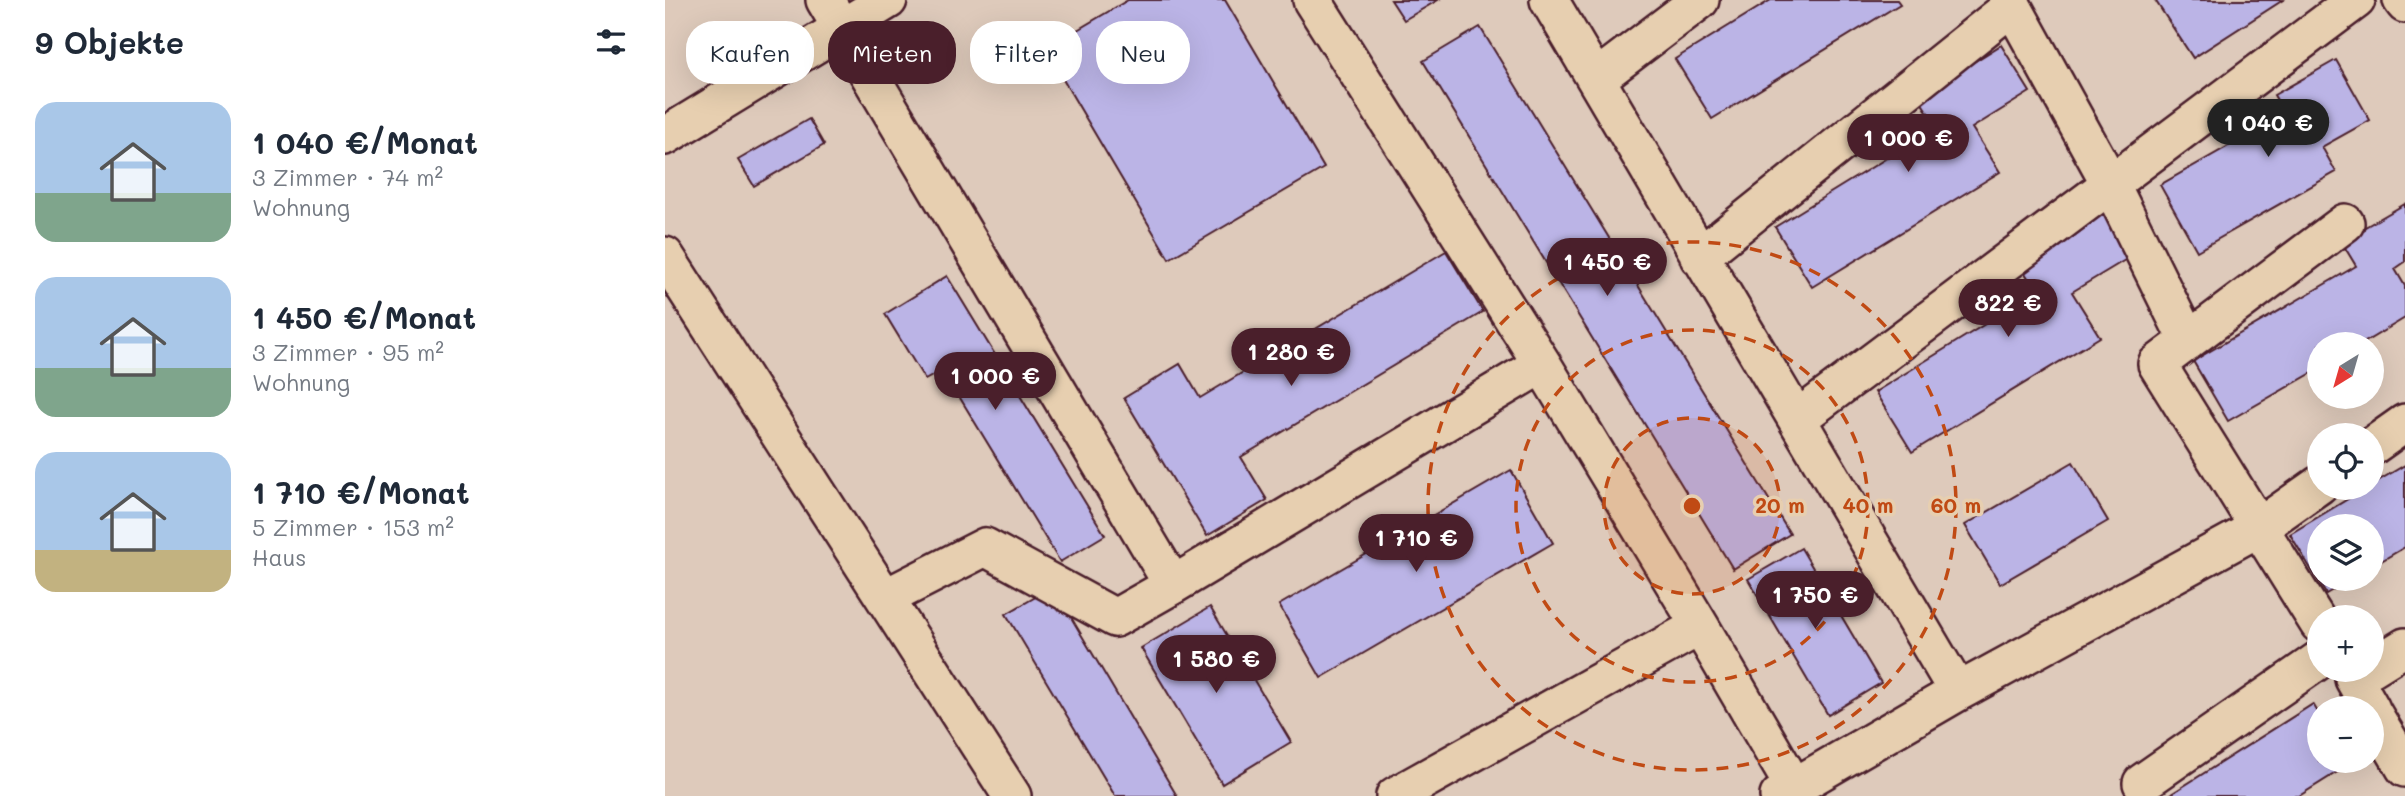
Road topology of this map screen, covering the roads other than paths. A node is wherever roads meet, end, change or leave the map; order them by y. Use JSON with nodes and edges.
{"nodes":[{"id":1,"x":888,"y":0,"type":"edge"},
{"id":2,"x":1312,"y":0,"type":"edge"},
{"id":3,"x":1549,"y":0,"type":"edge"},
{"id":4,"x":1700,"y":0,"type":"edge"},
{"id":5,"x":2355,"y":0,"type":"edge"},
{"id":6,"x":2011,"y":3,"type":"edge"},
{"id":7,"x":833,"y":14,"type":"edge"},
{"id":8,"x":1596,"y":79,"type":"junction"},
{"id":9,"x":665,"y":136,"type":"edge"},
{"id":10,"x":2110,"y":183,"type":"junction"},
{"id":11,"x":2345,"y":223,"type":"dead end"},
{"id":12,"x":665,"y":256,"type":"edge"},
{"id":13,"x":1699,"y":257,"type":"junction"},
{"id":14,"x":2188,"y":341,"type":"junction"},
{"id":15,"x":1542,"y":364,"type":"junction"},
{"id":16,"x":1797,"y":419,"type":"junction"},
{"id":17,"x":2405,"y":423,"type":"edge"},
{"id":18,"x":2384,"y":438,"type":"edge"},
{"id":19,"x":2307,"y":493,"type":"edge"},
{"id":20,"x":2258,"y":527,"type":"junction"},
{"id":21,"x":1173,"y":584,"type":"junction"},
{"id":22,"x":885,"y":598,"type":"junction"},
{"id":23,"x":2307,"y":605,"type":"edge"},
{"id":24,"x":1700,"y":626,"type":"junction"},
{"id":25,"x":2405,"y":647,"type":"edge"},
{"id":26,"x":2307,"y":668,"type":"edge"},
{"id":27,"x":2364,"y":684,"type":"edge"},
{"id":28,"x":1958,"y":692,"type":"junction"},
{"id":29,"x":2405,"y":768,"type":"edge"},
{"id":30,"x":2142,"y":783,"type":"dead end"},
{"id":31,"x":1786,"y":792,"type":"edge"},
{"id":32,"x":1012,"y":796,"type":"edge"},
{"id":33,"x":1395,"y":796,"type":"edge"}],
"edges":[{"from":1,"to":7,"type":"lane"},
{"from":2,"to":15,"type":"lane"},
{"from":3,"to":8,"type":"lane"},
{"from":4,"to":8,"type":"lane"},
{"from":5,"to":10,"type":"lane"},
{"from":6,"to":10,"type":"lane"},
{"from":6,"to":13,"type":"lane"},
{"from":7,"to":9,"type":"lane"},
{"from":7,"to":21,"type":"lane"},
{"from":8,"to":13,"type":"lane"},
{"from":10,"to":14,"type":"lane"},
{"from":10,"to":16,"type":"lane"},
{"from":11,"to":14,"type":"lane"},
{"from":12,"to":22,"type":"lane"},
{"from":13,"to":16,"type":"lane"},
{"from":14,"to":20,"type":"lane"},
{"from":15,"to":21,"type":"lane"},
{"from":15,"to":24,"type":"lane"},
{"from":16,"to":28,"type":"lane"},
{"from":17,"to":18,"type":"lane"},
{"from":19,"to":20,"type":"lane"},
{"from":20,"to":23,"type":"lane"},
{"from":20,"to":28,"type":"lane"},
{"from":21,"to":22,"type":"lane"},
{"from":22,"to":32,"type":"lane"},
{"from":24,"to":31,"type":"lane"},
{"from":24,"to":33,"type":"lane"},
{"from":25,"to":27,"type":"lane"},
{"from":26,"to":30,"type":"lane"},
{"from":27,"to":29,"type":"lane"},
{"from":28,"to":31,"type":"lane"}]}
